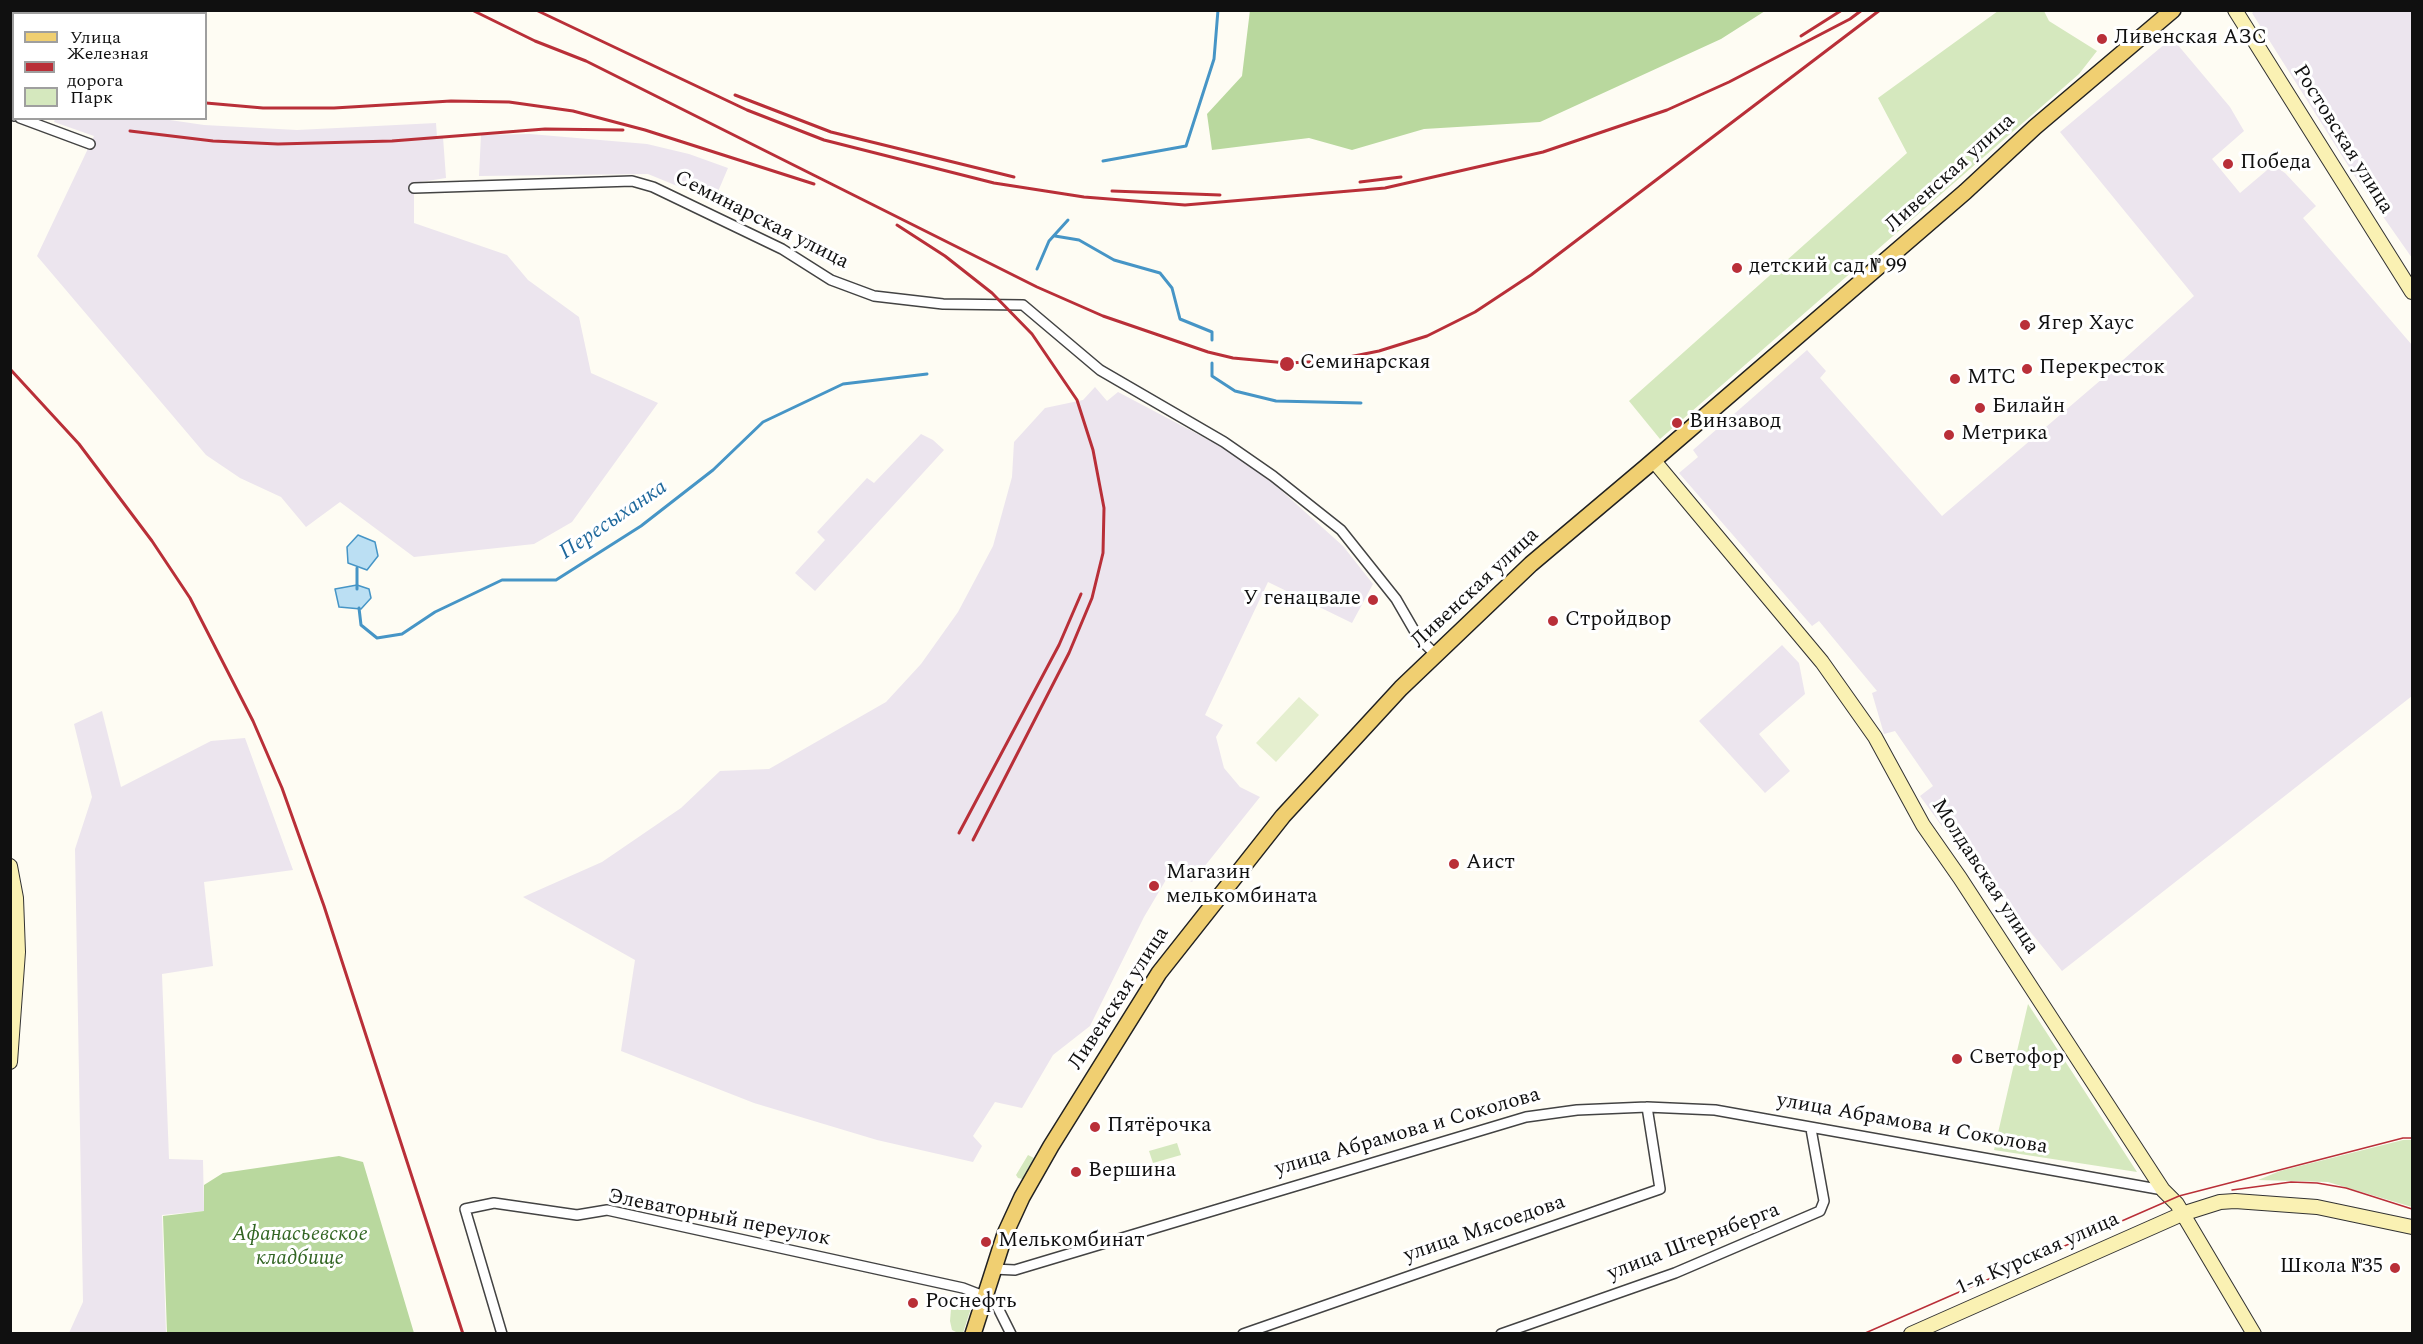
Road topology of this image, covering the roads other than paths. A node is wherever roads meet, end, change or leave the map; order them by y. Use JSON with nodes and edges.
{"nodes":[{"id":1,"x":2173,"y":10,"type":"edge"},
{"id":2,"x":2235,"y":10,"type":"edge"},
{"id":3,"x":25,"y":120,"type":"edge"},
{"id":4,"x":90,"y":144,"type":"dead end"},
{"id":5,"x":414,"y":188,"type":"dead end"},
{"id":6,"x":2412,"y":292,"type":"edge"},
{"id":7,"x":1654,"y":461,"type":"junction"},
{"id":8,"x":1436,"y":654,"type":"junction"},
{"id":9,"x":10,"y":866,"type":"edge"},
{"id":10,"x":13,"y":1010,"type":"edge"},
{"id":11,"x":10,"y":1062,"type":"edge"},
{"id":12,"x":1647,"y":1107,"type":"junction"},
{"id":13,"x":1811,"y":1129,"type":"junction"},
{"id":14,"x":2163,"y":1190,"type":"junction"},
{"id":15,"x":2182,"y":1214,"type":"junction"},
{"id":16,"x":2412,"y":1227,"type":"edge"},
{"id":17,"x":993,"y":1269,"type":"junction"},
{"id":18,"x":985,"y":1294,"type":"junction"},
{"id":19,"x":502,"y":1334,"type":"edge"},
{"id":20,"x":973,"y":1334,"type":"edge"},
{"id":21,"x":1011,"y":1334,"type":"edge"},
{"id":22,"x":1243,"y":1334,"type":"edge"},
{"id":23,"x":1501,"y":1334,"type":"edge"},
{"id":24,"x":1911,"y":1334,"type":"edge"},
{"id":25,"x":2254,"y":1334,"type":"edge"}],
"edges":[{"from":1,"to":7,"type":"main road","name":"Ливенская улица"},
{"from":2,"to":6,"type":"street","name":"Ростовская улица"},
{"from":3,"to":4,"type":"street"},
{"from":5,"to":8,"type":"street","name":"Семинарская улица"},
{"from":7,"to":8,"type":"main road","name":"Ливенская улица"},
{"from":7,"to":14,"type":"street","name":"Молдавская улица"},
{"from":8,"to":17,"type":"main road","name":"Ливенская улица"},
{"from":9,"to":10,"type":"street"},
{"from":10,"to":11,"type":"street"},
{"from":12,"to":13,"type":"street","name":"улица Абрамова и Соколова"},
{"from":12,"to":17,"type":"street","name":"улица Абрамова и Соколова"},
{"from":12,"to":22,"type":"street","name":"улица Мясоедова"},
{"from":13,"to":14,"type":"street","name":"улица Абрамова и Соколова"},
{"from":13,"to":23,"type":"street","name":"улица Штернберга"},
{"from":14,"to":15,"type":"street","name":"Молдавская улица"},
{"from":15,"to":16,"type":"street"},
{"from":15,"to":24,"type":"street","name":"1-я Курская улица"},
{"from":15,"to":25,"type":"street","name":"Молдавская улица"},
{"from":17,"to":18,"type":"main road","name":"Ливенская улица"},
{"from":18,"to":19,"type":"street","name":"Элеваторный переулок"},
{"from":18,"to":20,"type":"main road","name":"Ливенская улица"},
{"from":18,"to":21,"type":"street"}]}
